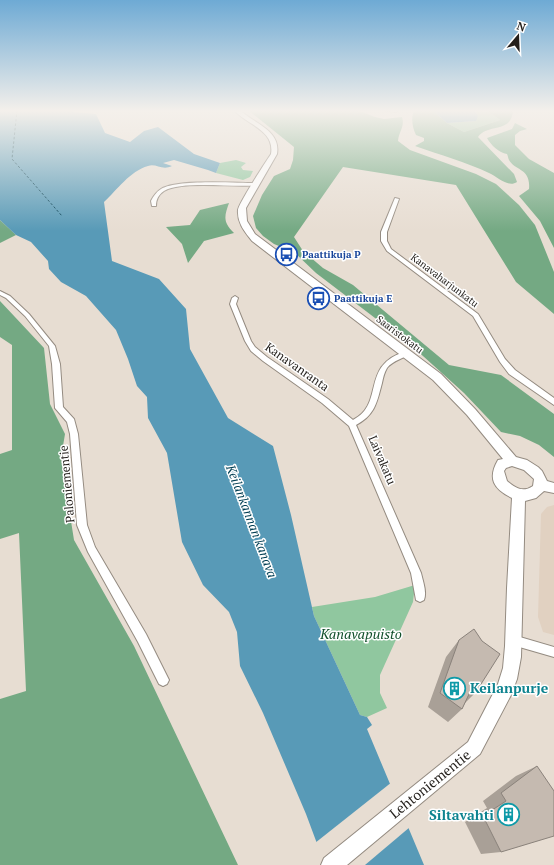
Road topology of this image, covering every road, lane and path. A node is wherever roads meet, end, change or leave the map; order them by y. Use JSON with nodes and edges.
{"nodes":[{"id":1,"x":276,"y":150,"type":"edge"},
{"id":2,"x":256,"y":184,"type":"junction"},
{"id":3,"x":397,"y":199,"type":"dead end"},
{"id":4,"x":154,"y":204,"type":"dead end"},
{"id":5,"x":0,"y":293,"type":"edge"},
{"id":6,"x":235,"y":298,"type":"dead end"},
{"id":7,"x":407,"y":353,"type":"junction"},
{"id":8,"x":554,"y":402,"type":"edge"},
{"id":9,"x":352,"y":424,"type":"junction"},
{"id":10,"x":512,"y":461,"type":"junction"},
{"id":11,"x":540,"y":485,"type":"junction"},
{"id":12,"x":554,"y":488,"type":"edge"},
{"id":13,"x":519,"y":494,"type":"junction"},
{"id":14,"x":420,"y":597,"type":"dead end"},
{"id":15,"x":513,"y":640,"type":"junction"},
{"id":16,"x":554,"y":652,"type":"edge"},
{"id":17,"x":163,"y":680,"type":"dead end"},
{"id":18,"x":331,"y":865,"type":"edge"}],
"edges":[{"from":1,"to":2,"type":"main road","name":"Saaristokatu"},
{"from":2,"to":4,"type":"street"},
{"from":2,"to":7,"type":"main road","name":"Saaristokatu"},
{"from":3,"to":8,"type":"street","name":"Kanavaharjunkatu"},
{"from":5,"to":17,"type":"street","name":"Paloniementie"},
{"from":6,"to":9,"type":"street","name":"Kanavanranta"},
{"from":7,"to":9,"type":"street"},
{"from":7,"to":10,"type":"main road","name":"Saaristokatu"},
{"from":9,"to":14,"type":"street","name":"Laivakatu"},
{"from":10,"to":11,"type":"main road"},
{"from":10,"to":13,"type":"main road"},
{"from":11,"to":12,"type":"main road"},
{"from":11,"to":13,"type":"main road"},
{"from":13,"to":15,"type":"main road","name":"Lehtoniementie"},
{"from":15,"to":16,"type":"street"},
{"from":15,"to":18,"type":"main road","name":"Lehtoniementie"}]}
